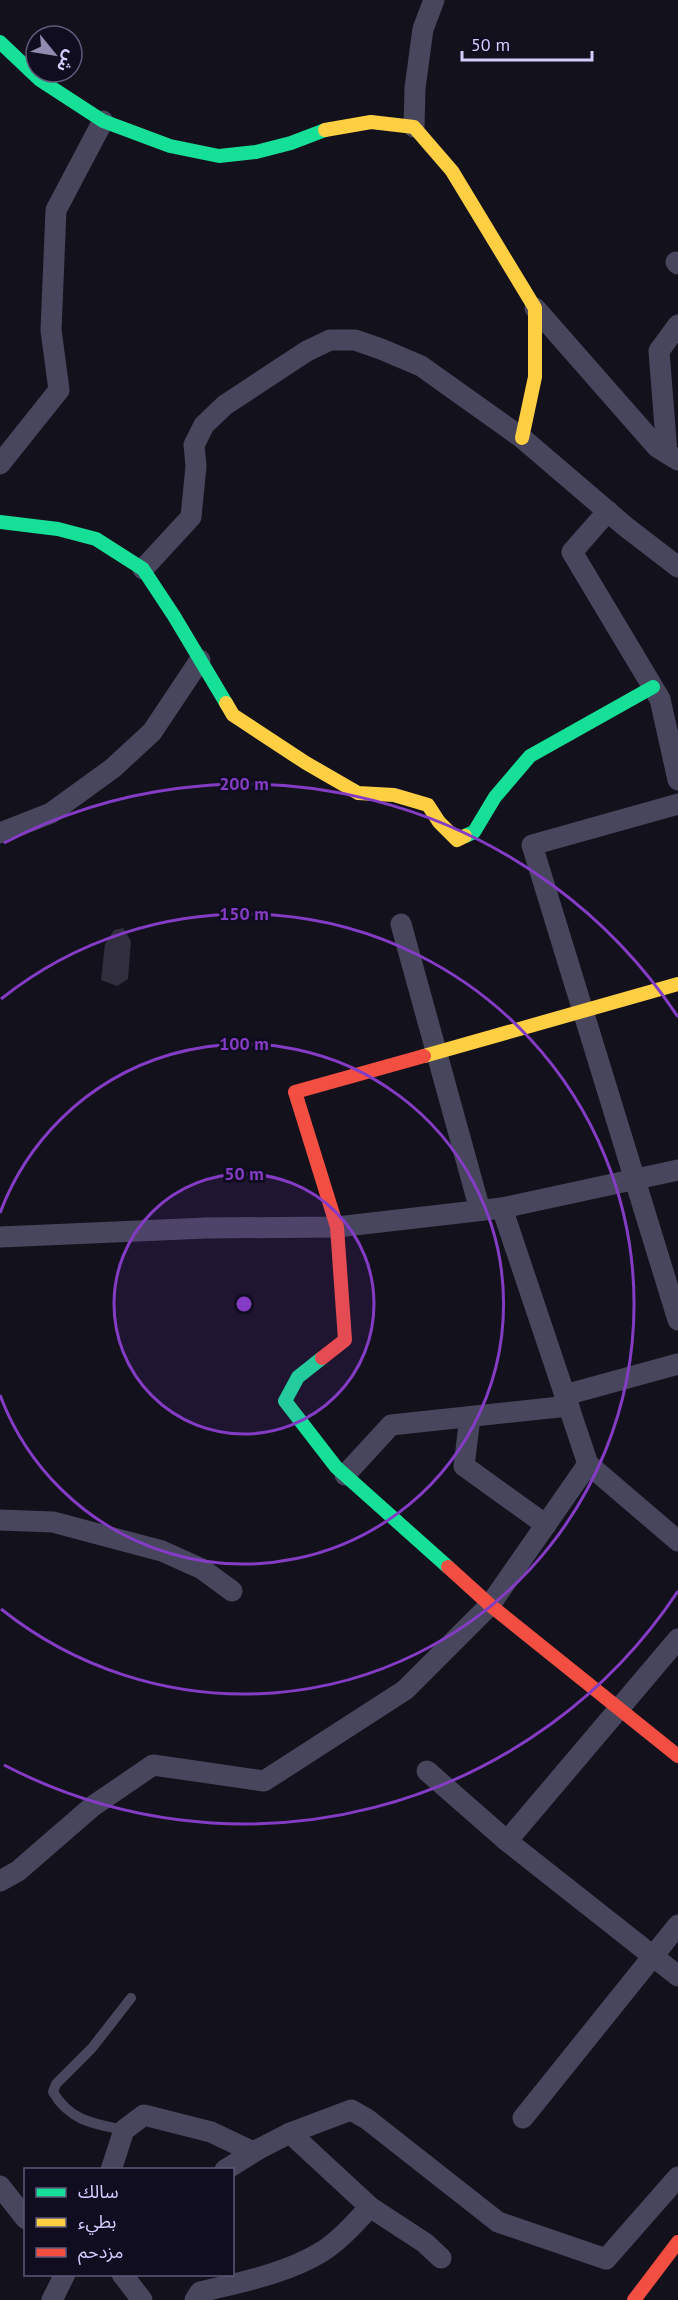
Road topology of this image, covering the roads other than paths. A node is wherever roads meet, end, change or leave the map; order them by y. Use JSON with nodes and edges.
{"nodes":[{"id":1,"x":434,"y":0,"type":"edge"},
{"id":2,"x":0,"y":42,"type":"edge"},
{"id":3,"x":103,"y":121,"type":"junction"},
{"id":4,"x":414,"y":127,"type":"junction"},
{"id":5,"x":535,"y":308,"type":"junction"},
{"id":6,"x":678,"y":325,"type":"edge"},
{"id":7,"x":522,"y":438,"type":"junction"},
{"id":8,"x":673,"y":457,"type":"edge"},
{"id":9,"x":0,"y":464,"type":"edge"},
{"id":10,"x":608,"y":511,"type":"junction"},
{"id":11,"x":0,"y":522,"type":"edge"},
{"id":12,"x":678,"y":567,"type":"edge"},
{"id":13,"x":142,"y":569,"type":"junction"},
{"id":14,"x":200,"y":660,"type":"junction"},
{"id":15,"x":653,"y":687,"type":"junction"},
{"id":16,"x":678,"y":780,"type":"edge"},
{"id":17,"x":678,"y":804,"type":"edge"},
{"id":18,"x":0,"y":833,"type":"edge"},
{"id":19,"x":401,"y":924,"type":"dead end"},
{"id":20,"x":678,"y":984,"type":"edge"},
{"id":21,"x":582,"y":1011,"type":"junction"},
{"id":22,"x":436,"y":1052,"type":"junction"},
{"id":23,"x":678,"y":1170,"type":"edge"},
{"id":24,"x":634,"y":1181,"type":"junction"},
{"id":25,"x":502,"y":1208,"type":"junction"},
{"id":26,"x":480,"y":1210,"type":"junction"},
{"id":27,"x":337,"y":1227,"type":"junction"},
{"id":28,"x":0,"y":1237,"type":"edge"},
{"id":29,"x":678,"y":1320,"type":"edge"},
{"id":30,"x":678,"y":1364,"type":"edge"},
{"id":31,"x":567,"y":1400,"type":"junction"},
{"id":32,"x":470,"y":1417,"type":"junction"},
{"id":33,"x":588,"y":1464,"type":"junction"},
{"id":34,"x":345,"y":1475,"type":"junction"},
{"id":35,"x":0,"y":1520,"type":"edge"},
{"id":36,"x":546,"y":1525,"type":"junction"},
{"id":37,"x":678,"y":1541,"type":"edge"},
{"id":38,"x":232,"y":1591,"type":"dead end"},
{"id":39,"x":490,"y":1605,"type":"junction"},
{"id":40,"x":678,"y":1639,"type":"edge"},
{"id":41,"x":620,"y":1707,"type":"junction"},
{"id":42,"x":678,"y":1756,"type":"edge"},
{"id":43,"x":427,"y":1771,"type":"dead end"},
{"id":44,"x":507,"y":1841,"type":"junction"},
{"id":45,"x":0,"y":1881,"type":"edge"},
{"id":46,"x":678,"y":1925,"type":"edge"},
{"id":47,"x":653,"y":1957,"type":"junction"},
{"id":48,"x":678,"y":1976,"type":"edge"},
{"id":49,"x":131,"y":1998,"type":"dead end"},
{"id":50,"x":523,"y":2118,"type":"dead end"},
{"id":51,"x":124,"y":2130,"type":"junction"},
{"id":52,"x":290,"y":2133,"type":"junction"},
{"id":53,"x":257,"y":2150,"type":"junction"},
{"id":54,"x":111,"y":2168,"type":"edge"},
{"id":55,"x":227,"y":2168,"type":"edge"},
{"id":56,"x":678,"y":2177,"type":"edge"},
{"id":57,"x":0,"y":2186,"type":"edge"},
{"id":58,"x":370,"y":2207,"type":"junction"},
{"id":59,"x":24,"y":2216,"type":"edge"},
{"id":60,"x":678,"y":2242,"type":"edge"},
{"id":61,"x":441,"y":2258,"type":"dead end"},
{"id":62,"x":64,"y":2276,"type":"edge"},
{"id":63,"x":124,"y":2276,"type":"edge"},
{"id":64,"x":52,"y":2300,"type":"edge"},
{"id":65,"x":142,"y":2300,"type":"edge"},
{"id":66,"x":195,"y":2300,"type":"edge"},
{"id":67,"x":634,"y":2300,"type":"edge"}],
"edges":[{"from":1,"to":4,"type":"street"},
{"from":2,"to":3,"type":"main road"},
{"from":3,"to":4,"type":"main road"},
{"from":3,"to":9,"type":"street"},
{"from":4,"to":5,"type":"main road"},
{"from":5,"to":7,"type":"main road"},
{"from":5,"to":8,"type":"street"},
{"from":6,"to":8,"type":"street"},
{"from":7,"to":10,"type":"street"},
{"from":7,"to":13,"type":"street"},
{"from":10,"to":12,"type":"street"},
{"from":10,"to":15,"type":"street"},
{"from":11,"to":13,"type":"main road"},
{"from":13,"to":14,"type":"main road"},
{"from":14,"to":15,"type":"main road"},
{"from":14,"to":18,"type":"street"},
{"from":15,"to":16,"type":"street"},
{"from":17,"to":21,"type":"street"},
{"from":19,"to":22,"type":"street"},
{"from":20,"to":21,"type":"main road"},
{"from":21,"to":22,"type":"main road"},
{"from":21,"to":24,"type":"street"},
{"from":22,"to":26,"type":"street"},
{"from":22,"to":27,"type":"main road"},
{"from":23,"to":24,"type":"street"},
{"from":24,"to":25,"type":"street"},
{"from":24,"to":29,"type":"street"},
{"from":25,"to":26,"type":"street"},
{"from":25,"to":31,"type":"street"},
{"from":26,"to":27,"type":"street"},
{"from":27,"to":28,"type":"street"},
{"from":27,"to":34,"type":"main road"},
{"from":30,"to":31,"type":"street"},
{"from":31,"to":32,"type":"street"},
{"from":31,"to":33,"type":"street"},
{"from":32,"to":34,"type":"street"},
{"from":32,"to":36,"type":"street"},
{"from":33,"to":36,"type":"street"},
{"from":33,"to":37,"type":"street"},
{"from":34,"to":39,"type":"main road"},
{"from":35,"to":38,"type":"street"},
{"from":36,"to":39,"type":"street"},
{"from":39,"to":41,"type":"main road"},
{"from":39,"to":45,"type":"street"},
{"from":40,"to":41,"type":"street"},
{"from":41,"to":42,"type":"main road"},
{"from":41,"to":44,"type":"street"},
{"from":43,"to":44,"type":"street"},
{"from":44,"to":47,"type":"street"},
{"from":46,"to":47,"type":"street"},
{"from":47,"to":48,"type":"street"},
{"from":47,"to":50,"type":"street"},
{"from":49,"to":51,"type":"lane"},
{"from":51,"to":53,"type":"street"},
{"from":51,"to":54,"type":"street"},
{"from":52,"to":53,"type":"street"},
{"from":52,"to":56,"type":"street"},
{"from":52,"to":58,"type":"street"},
{"from":53,"to":55,"type":"street"},
{"from":57,"to":59,"type":"street"},
{"from":58,"to":61,"type":"street"},
{"from":58,"to":66,"type":"street"},
{"from":60,"to":67,"type":"main road"},
{"from":62,"to":64,"type":"street"},
{"from":63,"to":65,"type":"street"}]}
